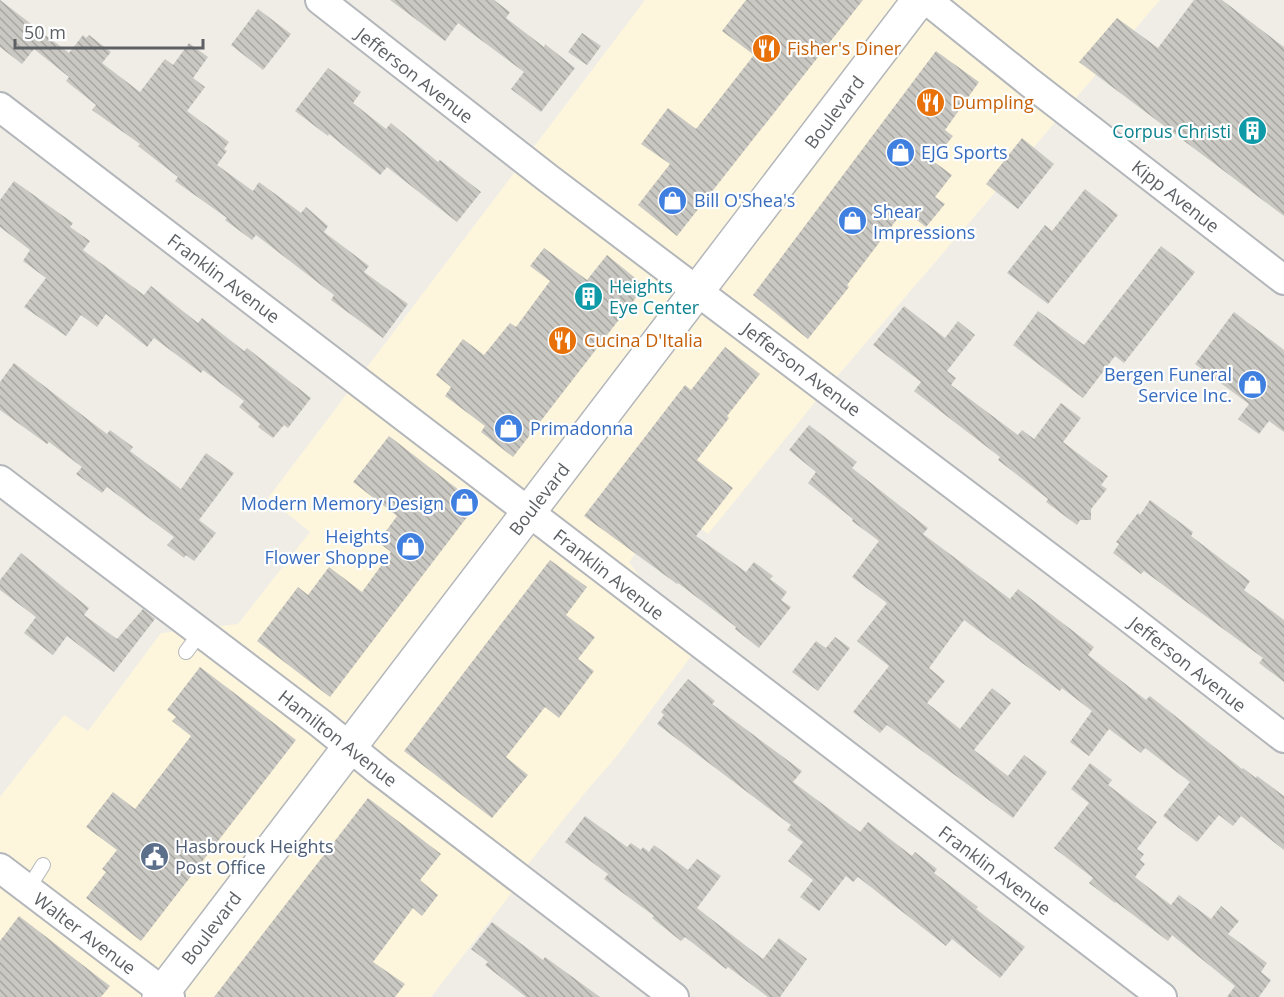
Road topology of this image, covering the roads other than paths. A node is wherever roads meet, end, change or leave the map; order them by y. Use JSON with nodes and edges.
{"nodes":[{"id":1,"x":320,"y":0,"type":"edge"},
{"id":2,"x":919,"y":0,"type":"edge"},
{"id":3,"x":927,"y":0,"type":"edge"},
{"id":4,"x":0,"y":107,"type":"edge"},
{"id":5,"x":1284,"y":280,"type":"edge"},
{"id":6,"x":698,"y":291,"type":"junction"},
{"id":7,"x":0,"y":480,"type":"edge"},
{"id":8,"x":530,"y":512,"type":"junction"},
{"id":9,"x":1284,"y":738,"type":"edge"},
{"id":10,"x":349,"y":747,"type":"junction"},
{"id":11,"x":43,"y":865,"type":"dead end"},
{"id":12,"x":0,"y":868,"type":"edge"},
{"id":13,"x":28,"y":889,"type":"junction"},
{"id":14,"x":164,"y":995,"type":"edge"},
{"id":15,"x":674,"y":997,"type":"edge"},
{"id":16,"x":1162,"y":997,"type":"edge"}],
"edges":[{"from":1,"to":6,"type":"street","name":"Jefferson Avenue"},
{"from":2,"to":6,"type":"street","name":"Boulevard"},
{"from":3,"to":5,"type":"street","name":"Kipp Avenue"},
{"from":4,"to":8,"type":"street","name":"Franklin Avenue"},
{"from":6,"to":8,"type":"street","name":"Boulevard"},
{"from":6,"to":9,"type":"street","name":"Jefferson Avenue"},
{"from":7,"to":10,"type":"street","name":"Hamilton Avenue"},
{"from":8,"to":10,"type":"street","name":"Boulevard"},
{"from":8,"to":16,"type":"street","name":"Franklin Avenue"},
{"from":10,"to":14,"type":"street","name":"Boulevard"},
{"from":10,"to":15,"type":"street","name":"Hamilton Avenue"},
{"from":11,"to":13,"type":"lane"},
{"from":12,"to":13,"type":"street","name":"Walter Avenue"},
{"from":13,"to":14,"type":"street","name":"Walter Avenue"}]}
